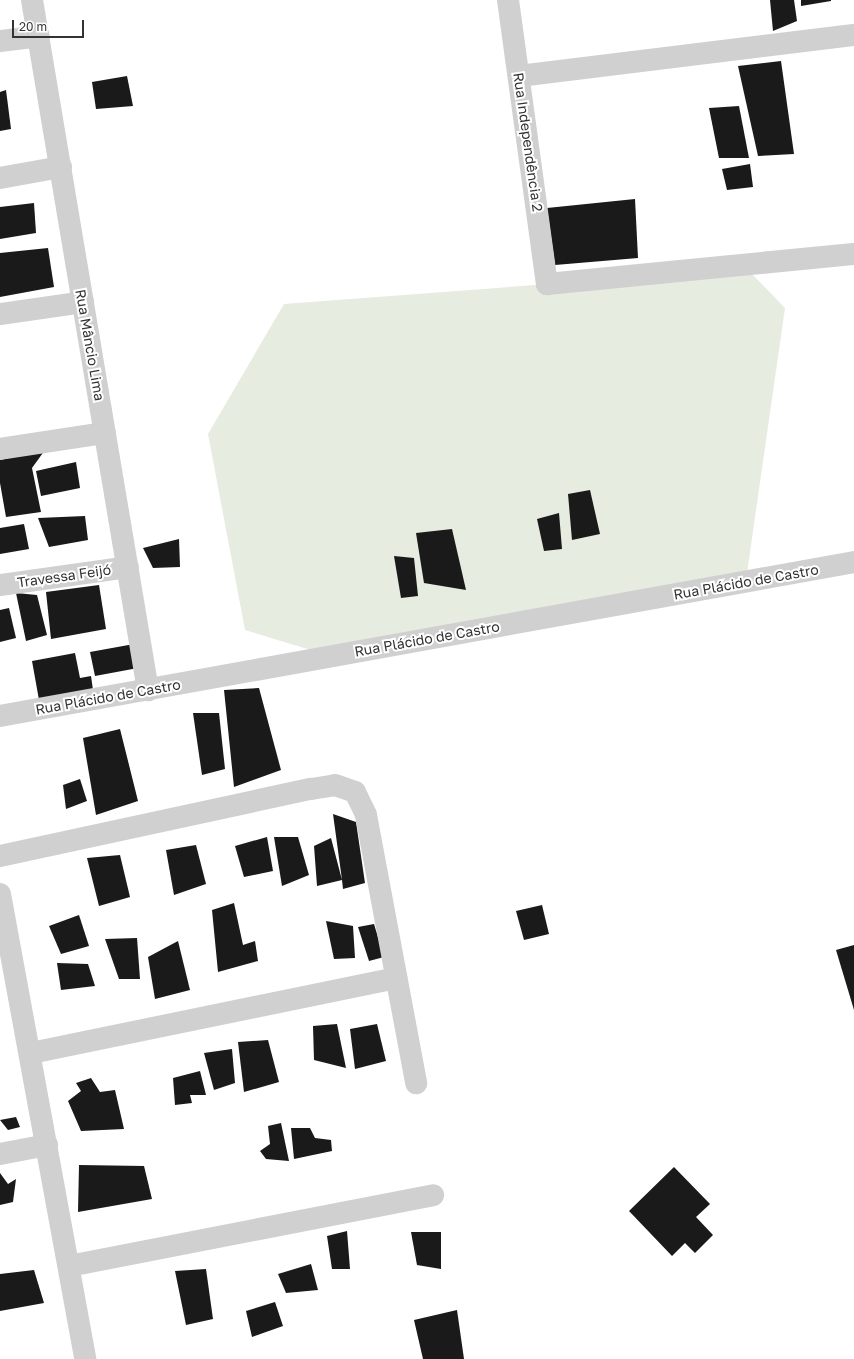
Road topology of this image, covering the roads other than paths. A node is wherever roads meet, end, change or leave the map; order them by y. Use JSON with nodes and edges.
{"nodes":[{"id":1,"x":32,"y":0,"type":"edge"},
{"id":2,"x":508,"y":0,"type":"edge"},
{"id":3,"x":854,"y":35,"type":"edge"},
{"id":4,"x":39,"y":36,"type":"junction"},
{"id":5,"x":0,"y":41,"type":"edge"},
{"id":6,"x":519,"y":76,"type":"junction"},
{"id":7,"x":60,"y":167,"type":"junction"},
{"id":8,"x":0,"y":178,"type":"edge"},
{"id":9,"x":854,"y":254,"type":"edge"},
{"id":10,"x":83,"y":302,"type":"junction"},
{"id":11,"x":0,"y":314,"type":"edge"},
{"id":12,"x":105,"y":433,"type":"junction"},
{"id":13,"x":0,"y":450,"type":"edge"},
{"id":14,"x":854,"y":562,"type":"edge"},
{"id":15,"x":128,"y":567,"type":"junction"},
{"id":16,"x":0,"y":585,"type":"edge"},
{"id":17,"x":148,"y":690,"type":"junction"},
{"id":18,"x":0,"y":716,"type":"edge"},
{"id":19,"x":0,"y":856,"type":"edge"},
{"id":20,"x":0,"y":894,"type":"edge"},
{"id":21,"x":5,"y":943,"type":"edge"},
{"id":22,"x":396,"y":978,"type":"junction"},
{"id":23,"x":31,"y":1053,"type":"junction"},
{"id":24,"x":416,"y":1083,"type":"dead end"},
{"id":25,"x":47,"y":1145,"type":"junction"},
{"id":26,"x":0,"y":1154,"type":"edge"},
{"id":27,"x":433,"y":1195,"type":"dead end"},
{"id":28,"x":69,"y":1266,"type":"junction"},
{"id":29,"x":86,"y":1359,"type":"edge"}],
"edges":[{"from":1,"to":4,"type":"street","name":"Rua Mâncio Lima"},
{"from":2,"to":6,"type":"street","name":"Rua Independência 2"},
{"from":3,"to":6,"type":"street"},
{"from":4,"to":5,"type":"street"},
{"from":4,"to":7,"type":"street","name":"Rua Mâncio Lima"},
{"from":6,"to":9,"type":"street","name":"Rua Independência 2"},
{"from":7,"to":8,"type":"street"},
{"from":7,"to":10,"type":"street","name":"Rua Mâncio Lima"},
{"from":10,"to":11,"type":"street"},
{"from":10,"to":12,"type":"street","name":"Rua Mâncio Lima"},
{"from":12,"to":13,"type":"street"},
{"from":12,"to":15,"type":"street","name":"Rua Mâncio Lima"},
{"from":14,"to":17,"type":"street","name":"Rua Plácido de Castro"},
{"from":15,"to":16,"type":"street","name":"Travessa Feijó"},
{"from":15,"to":17,"type":"street","name":"Rua Mâncio Lima"},
{"from":17,"to":18,"type":"street","name":"Rua Plácido de Castro"},
{"from":19,"to":22,"type":"street"},
{"from":20,"to":21,"type":"street"},
{"from":21,"to":23,"type":"street"},
{"from":22,"to":23,"type":"street"},
{"from":22,"to":24,"type":"street"},
{"from":23,"to":25,"type":"street"},
{"from":25,"to":26,"type":"street"},
{"from":25,"to":28,"type":"street"},
{"from":27,"to":28,"type":"street"},
{"from":28,"to":29,"type":"street"}]}
